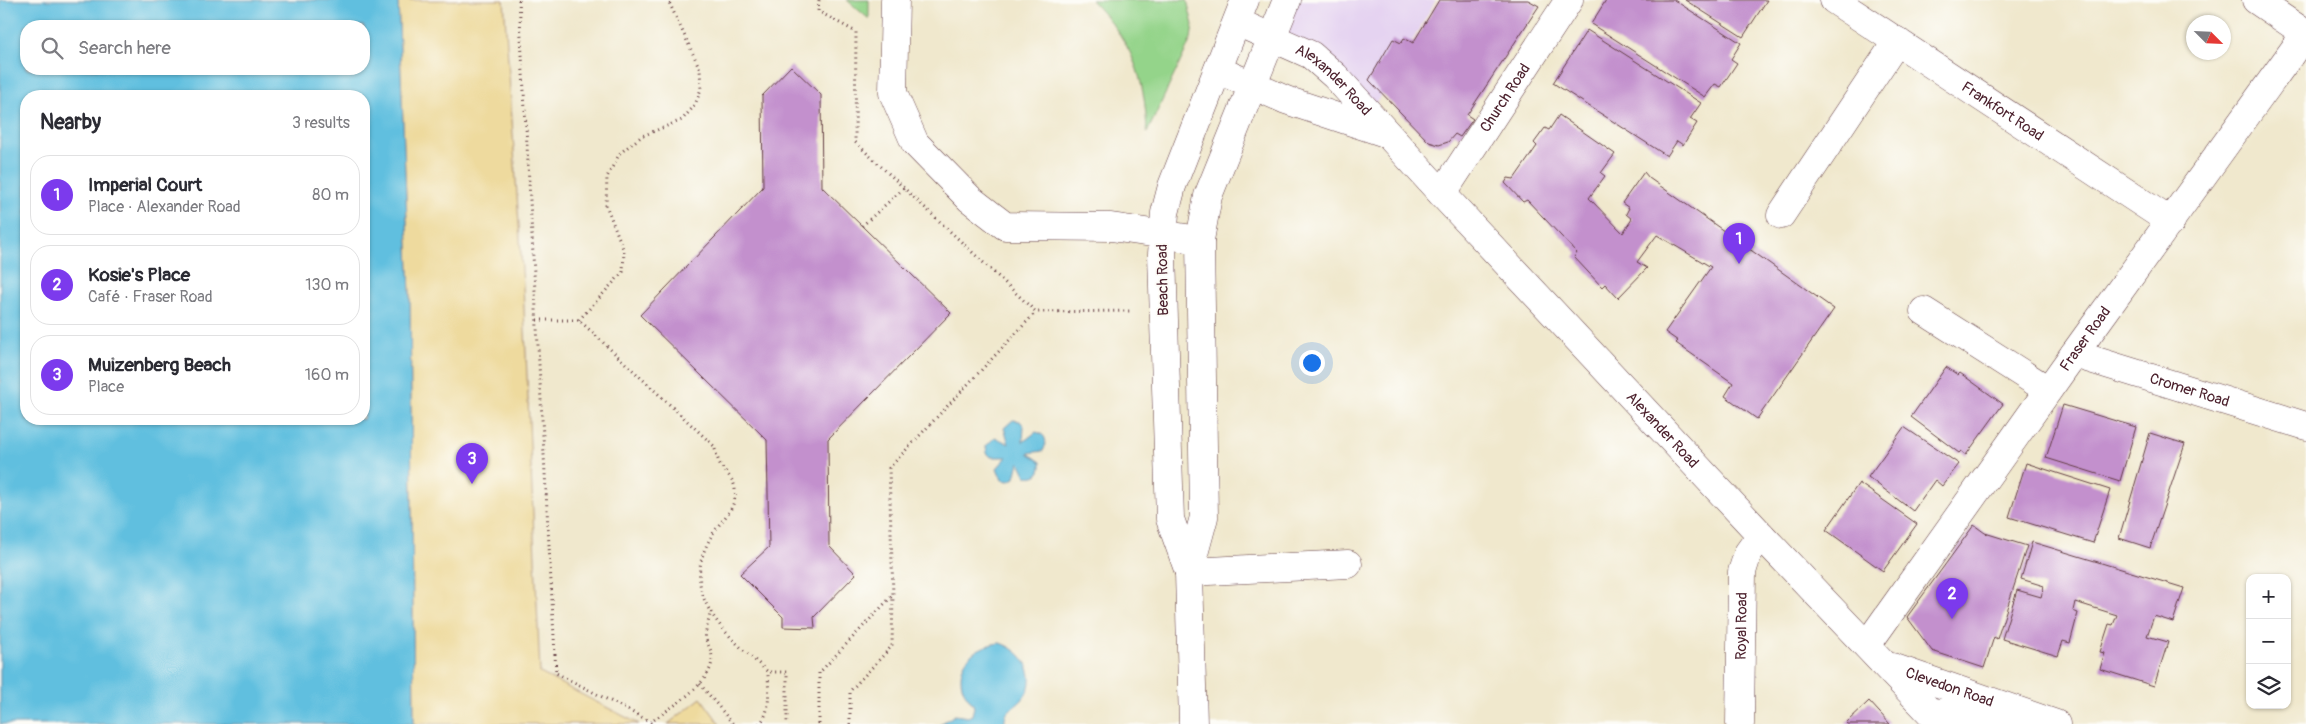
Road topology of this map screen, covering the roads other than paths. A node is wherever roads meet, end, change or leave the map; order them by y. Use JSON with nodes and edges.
{"nodes":[{"id":1,"x":895,"y":0,"type":"edge"},
{"id":2,"x":1287,"y":0,"type":"edge"},
{"id":3,"x":1569,"y":0,"type":"edge"},
{"id":4,"x":1834,"y":0,"type":"edge"},
{"id":5,"x":2256,"y":0,"type":"edge"},
{"id":6,"x":1241,"y":11,"type":"edge"},
{"id":7,"x":2306,"y":34,"type":"edge"},
{"id":8,"x":1272,"y":37,"type":"junction"},
{"id":9,"x":1897,"y":41,"type":"junction"},
{"id":10,"x":1218,"y":70,"type":"junction"},
{"id":11,"x":1253,"y":84,"type":"junction"},
{"id":12,"x":1386,"y":134,"type":"junction"},
{"id":13,"x":1442,"y":194,"type":"junction"},
{"id":14,"x":1781,"y":215,"type":"dead end"},
{"id":15,"x":2171,"y":222,"type":"junction"},
{"id":16,"x":1163,"y":234,"type":"junction"},
{"id":17,"x":1200,"y":240,"type":"junction"},
{"id":18,"x":1924,"y":311,"type":"dead end"},
{"id":19,"x":2074,"y":354,"type":"junction"},
{"id":20,"x":2048,"y":390,"type":"junction"},
{"id":21,"x":2306,"y":426,"type":"edge"},
{"id":22,"x":1761,"y":535,"type":"junction"},
{"id":23,"x":1348,"y":564,"type":"dead end"},
{"id":24,"x":1189,"y":572,"type":"junction"},
{"id":25,"x":1867,"y":645,"type":"junction"},
{"id":26,"x":1888,"y":666,"type":"junction"},
{"id":27,"x":1936,"y":718,"type":"edge"},
{"id":28,"x":1998,"y":722,"type":"edge"},
{"id":29,"x":2048,"y":722,"type":"edge"},
{"id":30,"x":1193,"y":724,"type":"edge"},
{"id":31,"x":1740,"y":724,"type":"edge"}],
"edges":[{"from":1,"to":16,"type":"street"},
{"from":2,"to":8,"type":"street","name":"Beach Road"},
{"from":3,"to":13,"type":"street","name":"Church Road"},
{"from":4,"to":9,"type":"street","name":"Frankfort Road"},
{"from":5,"to":7,"type":"street"},
{"from":6,"to":8,"type":"street","name":"Alexander Road"},
{"from":6,"to":10,"type":"street","name":"Beach Road"},
{"from":7,"to":15,"type":"street","name":"Fraser Road"},
{"from":8,"to":11,"type":"street","name":"Beach Road"},
{"from":8,"to":12,"type":"street","name":"Alexander Road"},
{"from":9,"to":14,"type":"street"},
{"from":9,"to":15,"type":"street","name":"Frankfort Road"},
{"from":10,"to":11,"type":"street","name":"Alexander Road"},
{"from":10,"to":16,"type":"street","name":"Beach Road"},
{"from":11,"to":12,"type":"street","name":"Alexander Road"},
{"from":11,"to":17,"type":"street","name":"Beach Road"},
{"from":12,"to":13,"type":"street","name":"Alexander Road"},
{"from":13,"to":22,"type":"street","name":"Alexander Road"},
{"from":15,"to":19,"type":"street","name":"Fraser Road"},
{"from":16,"to":17,"type":"street"},
{"from":16,"to":24,"type":"street","name":"Beach Road"},
{"from":17,"to":24,"type":"street","name":"Beach Road"},
{"from":18,"to":20,"type":"street"},
{"from":19,"to":20,"type":"street","name":"Fraser Road"},
{"from":19,"to":21,"type":"street","name":"Cromer Road"},
{"from":20,"to":25,"type":"street","name":"Fraser Road"},
{"from":22,"to":25,"type":"street","name":"Alexander Road"},
{"from":22,"to":31,"type":"street","name":"Royal Road"},
{"from":23,"to":24,"type":"street"},
{"from":24,"to":30,"type":"street","name":"Beach Road"},
{"from":25,"to":26,"type":"street","name":"Alexander Road"},
{"from":26,"to":27,"type":"street","name":"Alexander Road"},
{"from":26,"to":29,"type":"street","name":"Clevedon Road"},
{"from":27,"to":28,"type":"street","name":"Clevedon Road"},
{"from":28,"to":29,"type":"street","name":"Clevedon Road"}]}
